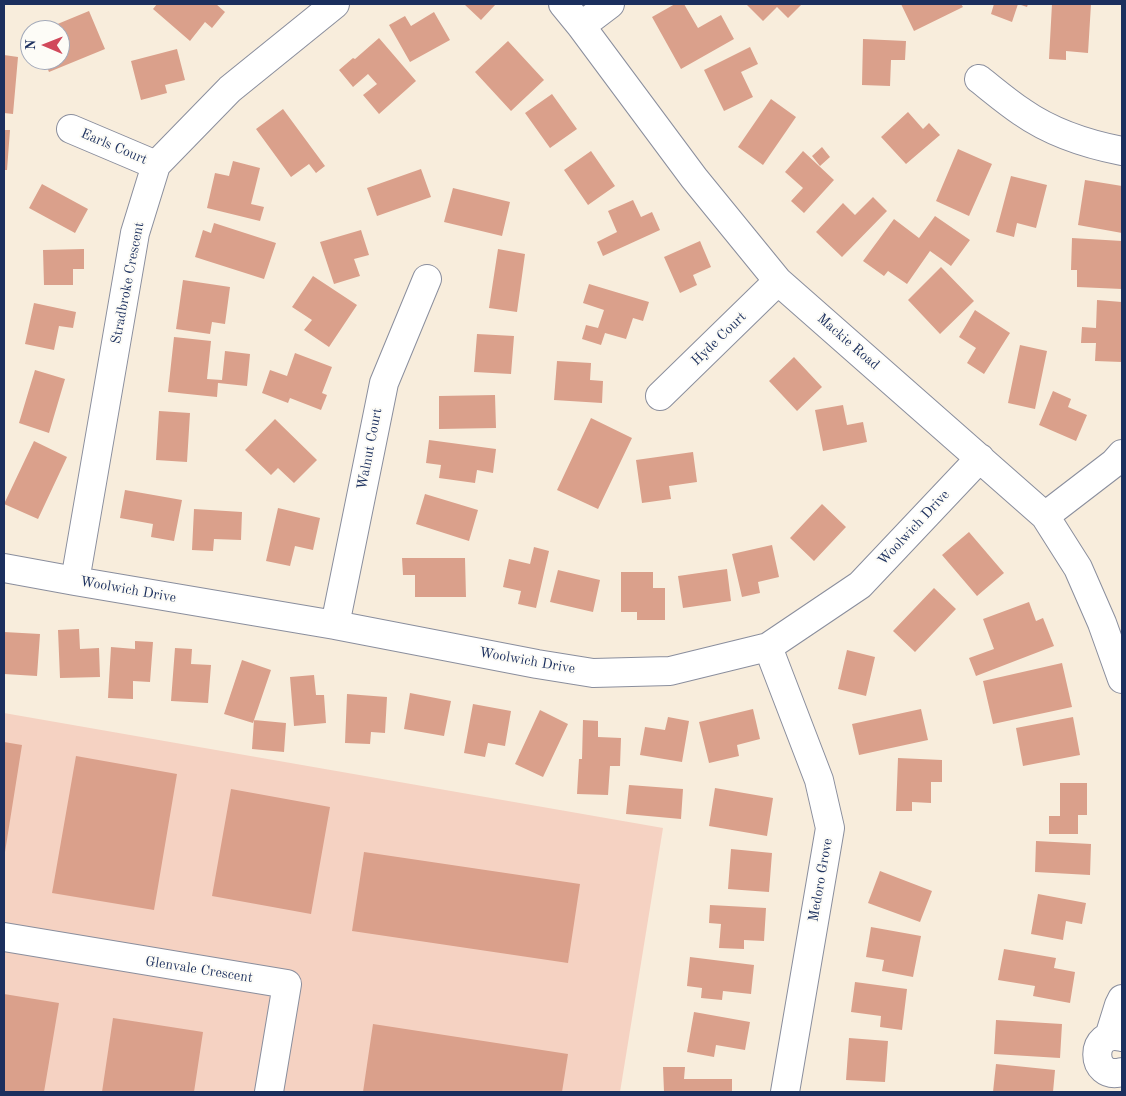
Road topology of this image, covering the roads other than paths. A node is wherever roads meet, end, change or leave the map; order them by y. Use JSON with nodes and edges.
{"nodes":[{"id":1,"x":335,"y":4,"type":"edge"},
{"id":2,"x":563,"y":4,"type":"edge"},
{"id":3,"x":610,"y":4,"type":"edge"},
{"id":4,"x":581,"y":26,"type":"junction"},
{"id":5,"x":979,"y":79,"type":"dead end"},
{"id":6,"x":71,"y":129,"type":"dead end"},
{"id":7,"x":1122,"y":151,"type":"edge"},
{"id":8,"x":156,"y":165,"type":"junction"},
{"id":9,"x":427,"y":279,"type":"dead end"},
{"id":10,"x":778,"y":281,"type":"junction"},
{"id":11,"x":660,"y":396,"type":"dead end"},
{"id":12,"x":1122,"y":454,"type":"edge"},
{"id":13,"x":980,"y":458,"type":"junction"},
{"id":14,"x":1045,"y":516,"type":"junction"},
{"id":15,"x":4,"y":568,"type":"edge"},
{"id":16,"x":75,"y":581,"type":"junction"},
{"id":17,"x":335,"y":625,"type":"junction"},
{"id":18,"x":768,"y":647,"type":"junction"},
{"id":19,"x":1122,"y":679,"type":"edge"},
{"id":20,"x":4,"y":937,"type":"edge"},
{"id":21,"x":1122,"y":999,"type":"edge"},
{"id":22,"x":1116,"y":1037,"type":"edge"},
{"id":23,"x":1113,"y":1080,"type":"edge"},
{"id":24,"x":269,"y":1092,"type":"edge"},
{"id":25,"x":785,"y":1092,"type":"edge"}],
"edges":[{"from":1,"to":8,"type":"street","name":"Stradbroke Crescent"},
{"from":2,"to":4,"type":"street","name":"Mackie Road"},
{"from":3,"to":4,"type":"street"},
{"from":4,"to":10,"type":"street","name":"Mackie Road"},
{"from":5,"to":7,"type":"street"},
{"from":6,"to":8,"type":"street","name":"Earls Court"},
{"from":8,"to":16,"type":"street","name":"Stradbroke Crescent"},
{"from":9,"to":17,"type":"street","name":"Walnut Court"},
{"from":10,"to":11,"type":"street","name":"Hyde Court"},
{"from":10,"to":13,"type":"street","name":"Mackie Road"},
{"from":12,"to":14,"type":"street"},
{"from":13,"to":14,"type":"street","name":"Mackie Road"},
{"from":13,"to":18,"type":"street","name":"Woolwich Drive"},
{"from":14,"to":19,"type":"street","name":"Mackie Road"},
{"from":15,"to":16,"type":"street","name":"Woolwich Drive"},
{"from":16,"to":17,"type":"street","name":"Woolwich Drive"},
{"from":17,"to":18,"type":"street","name":"Woolwich Drive"},
{"from":18,"to":25,"type":"street","name":"Medoro Grove"},
{"from":20,"to":24,"type":"street","name":"Glenvale Crescent"},
{"from":21,"to":22,"type":"street"},
{"from":22,"to":23,"type":"street"}]}
